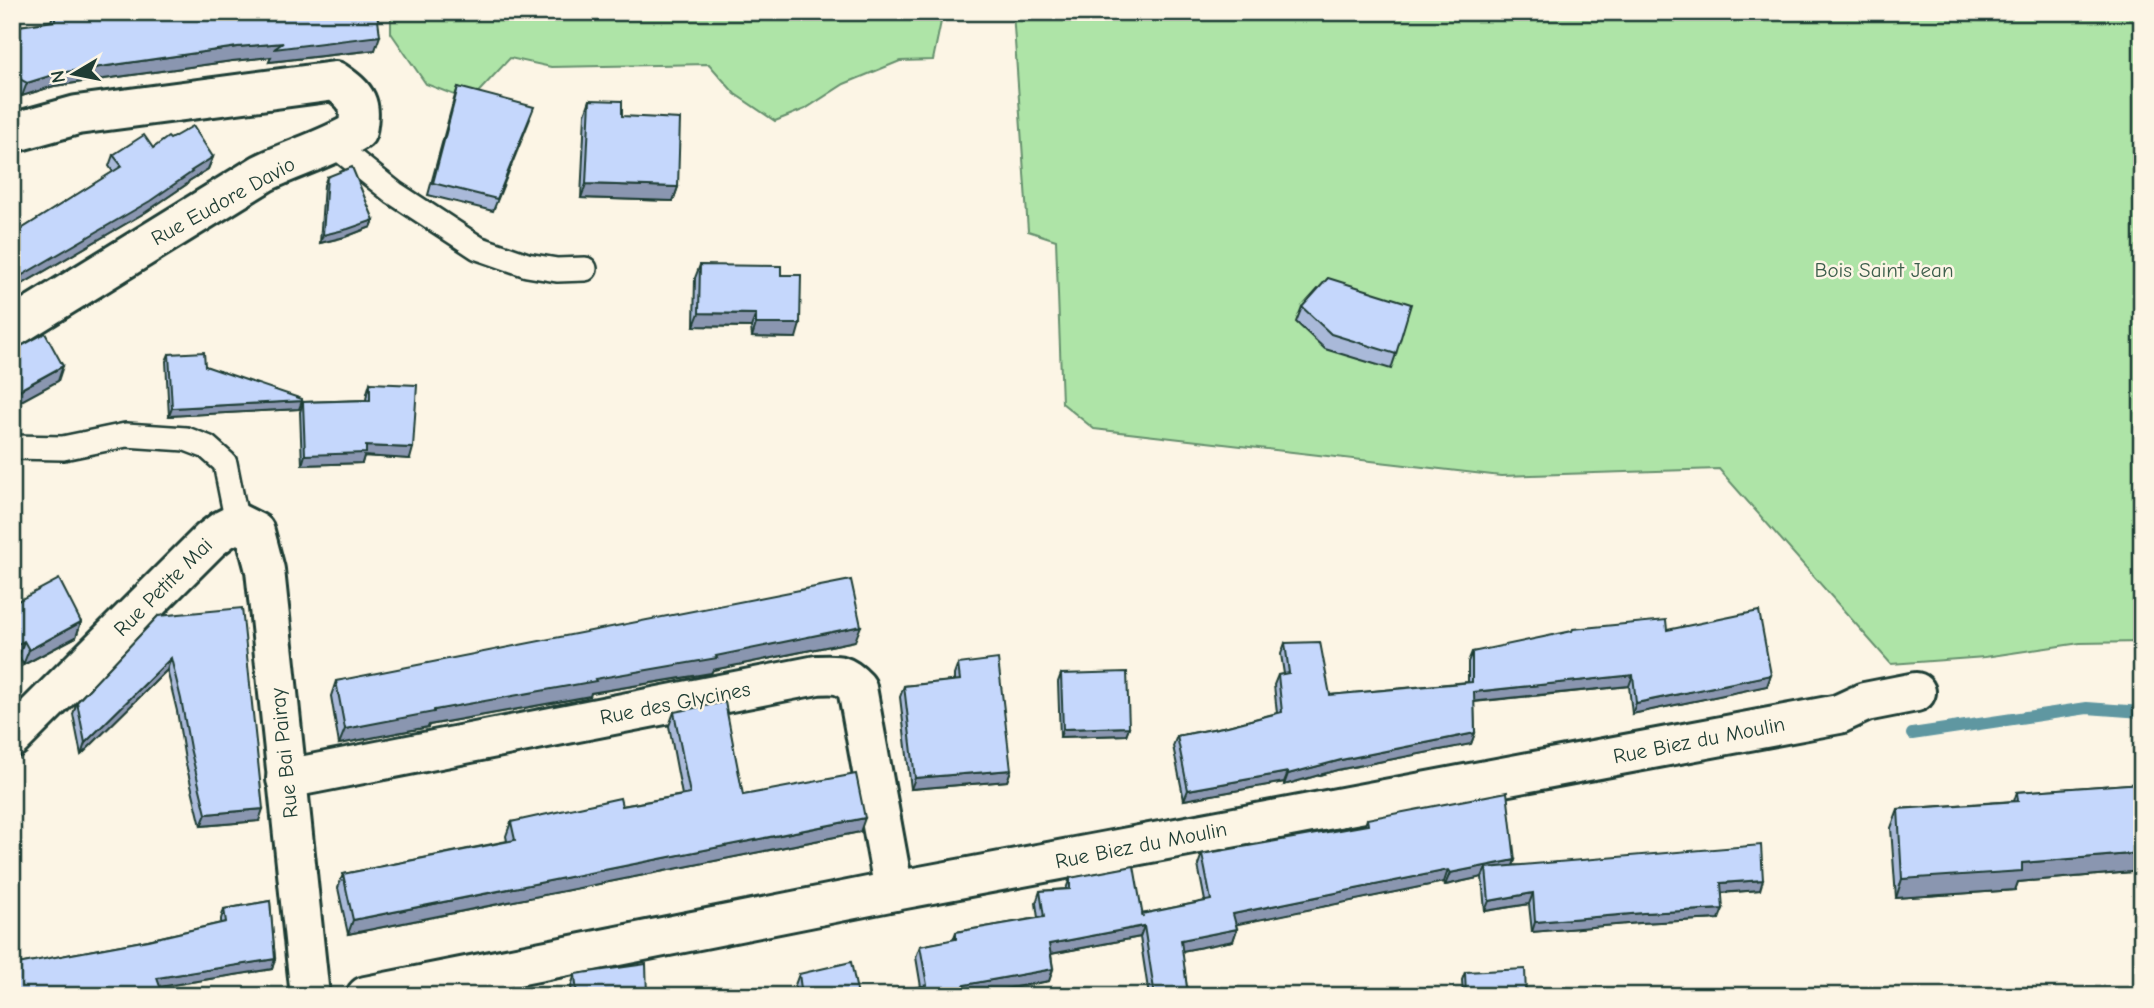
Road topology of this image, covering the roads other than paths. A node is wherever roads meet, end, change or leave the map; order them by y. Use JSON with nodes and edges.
{"nodes":[{"id":1,"x":12,"y":133,"type":"edge"},
{"id":2,"x":334,"y":145,"type":"junction"},
{"id":3,"x":585,"y":269,"type":"dead end"},
{"id":4,"x":12,"y":328,"type":"edge"},
{"id":5,"x":12,"y":447,"type":"edge"},
{"id":6,"x":237,"y":523,"type":"junction"},
{"id":7,"x":1916,"y":692,"type":"dead end"},
{"id":8,"x":12,"y":738,"type":"edge"},
{"id":9,"x":286,"y":779,"type":"junction"},
{"id":10,"x":894,"y":891,"type":"junction"},
{"id":11,"x":310,"y":996,"type":"edge"},
{"id":12,"x":366,"y":996,"type":"edge"}],
"edges":[{"from":1,"to":2,"type":"street","name":"Rue Eudore Davio"},
{"from":2,"to":3,"type":"lane"},
{"from":2,"to":4,"type":"street","name":"Rue Eudore Davio"},
{"from":5,"to":6,"type":"lane"},
{"from":6,"to":8,"type":"street","name":"Rue Petite Mai"},
{"from":6,"to":9,"type":"street","name":"Rue Bai Pairay"},
{"from":7,"to":10,"type":"street","name":"Rue Biez du Moulin"},
{"from":9,"to":10,"type":"street","name":"Rue des Glycines"},
{"from":9,"to":11,"type":"street","name":"Rue Bai Pairay"},
{"from":10,"to":12,"type":"street","name":"Rue Biez du Moulin"}]}
